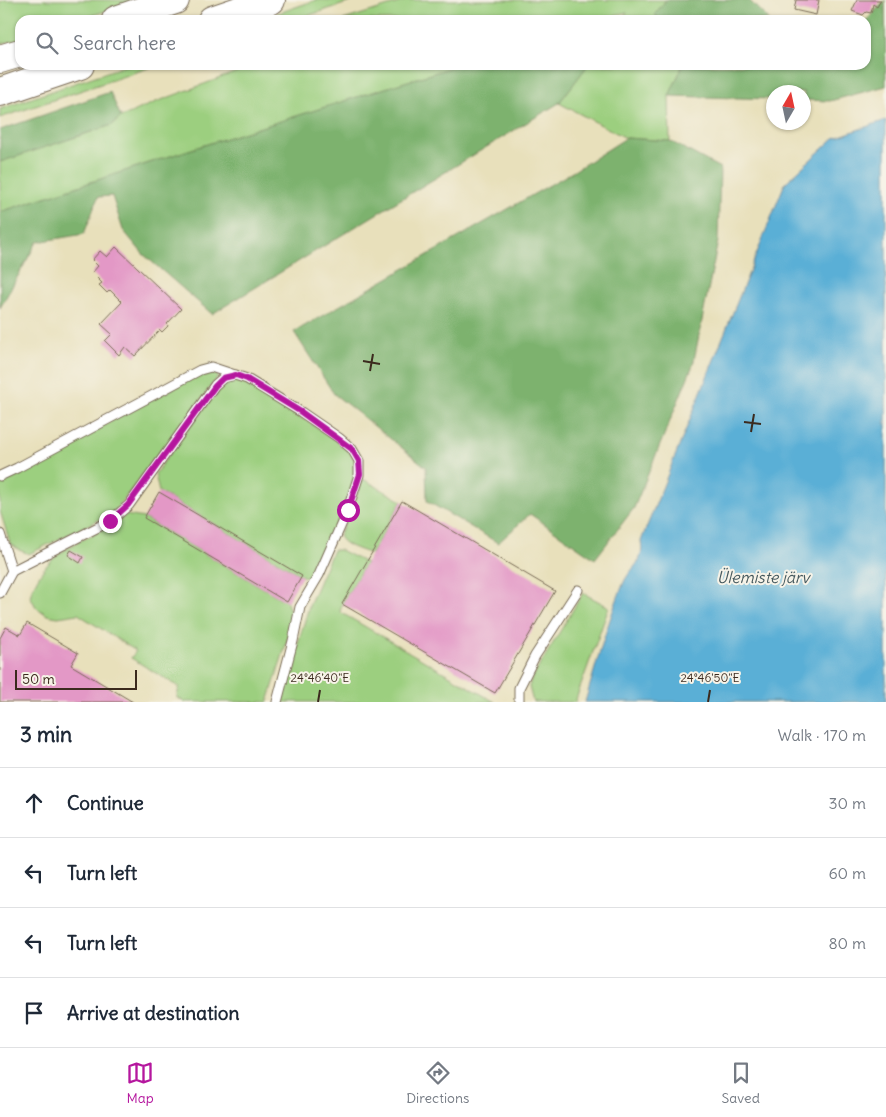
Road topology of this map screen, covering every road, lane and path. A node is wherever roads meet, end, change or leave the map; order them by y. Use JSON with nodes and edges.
{"nodes":[{"id":1,"x":175,"y":0,"type":"edge"},
{"id":2,"x":270,"y":0,"type":"edge"},
{"id":3,"x":131,"y":15,"type":"edge"},
{"id":4,"x":226,"y":15,"type":"edge"},
{"id":5,"x":15,"y":51,"type":"edge"},
{"id":6,"x":0,"y":52,"type":"edge"},
{"id":7,"x":15,"y":53,"type":"edge"},
{"id":8,"x":0,"y":59,"type":"edge"},
{"id":9,"x":65,"y":70,"type":"edge"},
{"id":10,"x":0,"y":92,"type":"edge"},
{"id":11,"x":236,"y":375,"type":"junction"},
{"id":12,"x":0,"y":476,"type":"edge"},
{"id":13,"x":0,"y":534,"type":"edge"},
{"id":14,"x":12,"y":571,"type":"junction"},
{"id":15,"x":578,"y":590,"type":"dead end"},
{"id":16,"x":0,"y":592,"type":"edge"},
{"id":17,"x":277,"y":702,"type":"edge"},
{"id":18,"x":519,"y":702,"type":"edge"}],
"edges":[{"from":1,"to":3,"type":"main road"},
{"from":2,"to":4,"type":"main road"},
{"from":5,"to":6,"type":"lane"},
{"from":7,"to":8,"type":"main road"},
{"from":9,"to":10,"type":"main road"},
{"from":11,"to":12,"type":"lane"},
{"from":11,"to":14,"type":"lane"},
{"from":11,"to":17,"type":"lane"},
{"from":13,"to":14,"type":"lane"},
{"from":14,"to":16,"type":"lane"},
{"from":15,"to":18,"type":"lane"}]}
